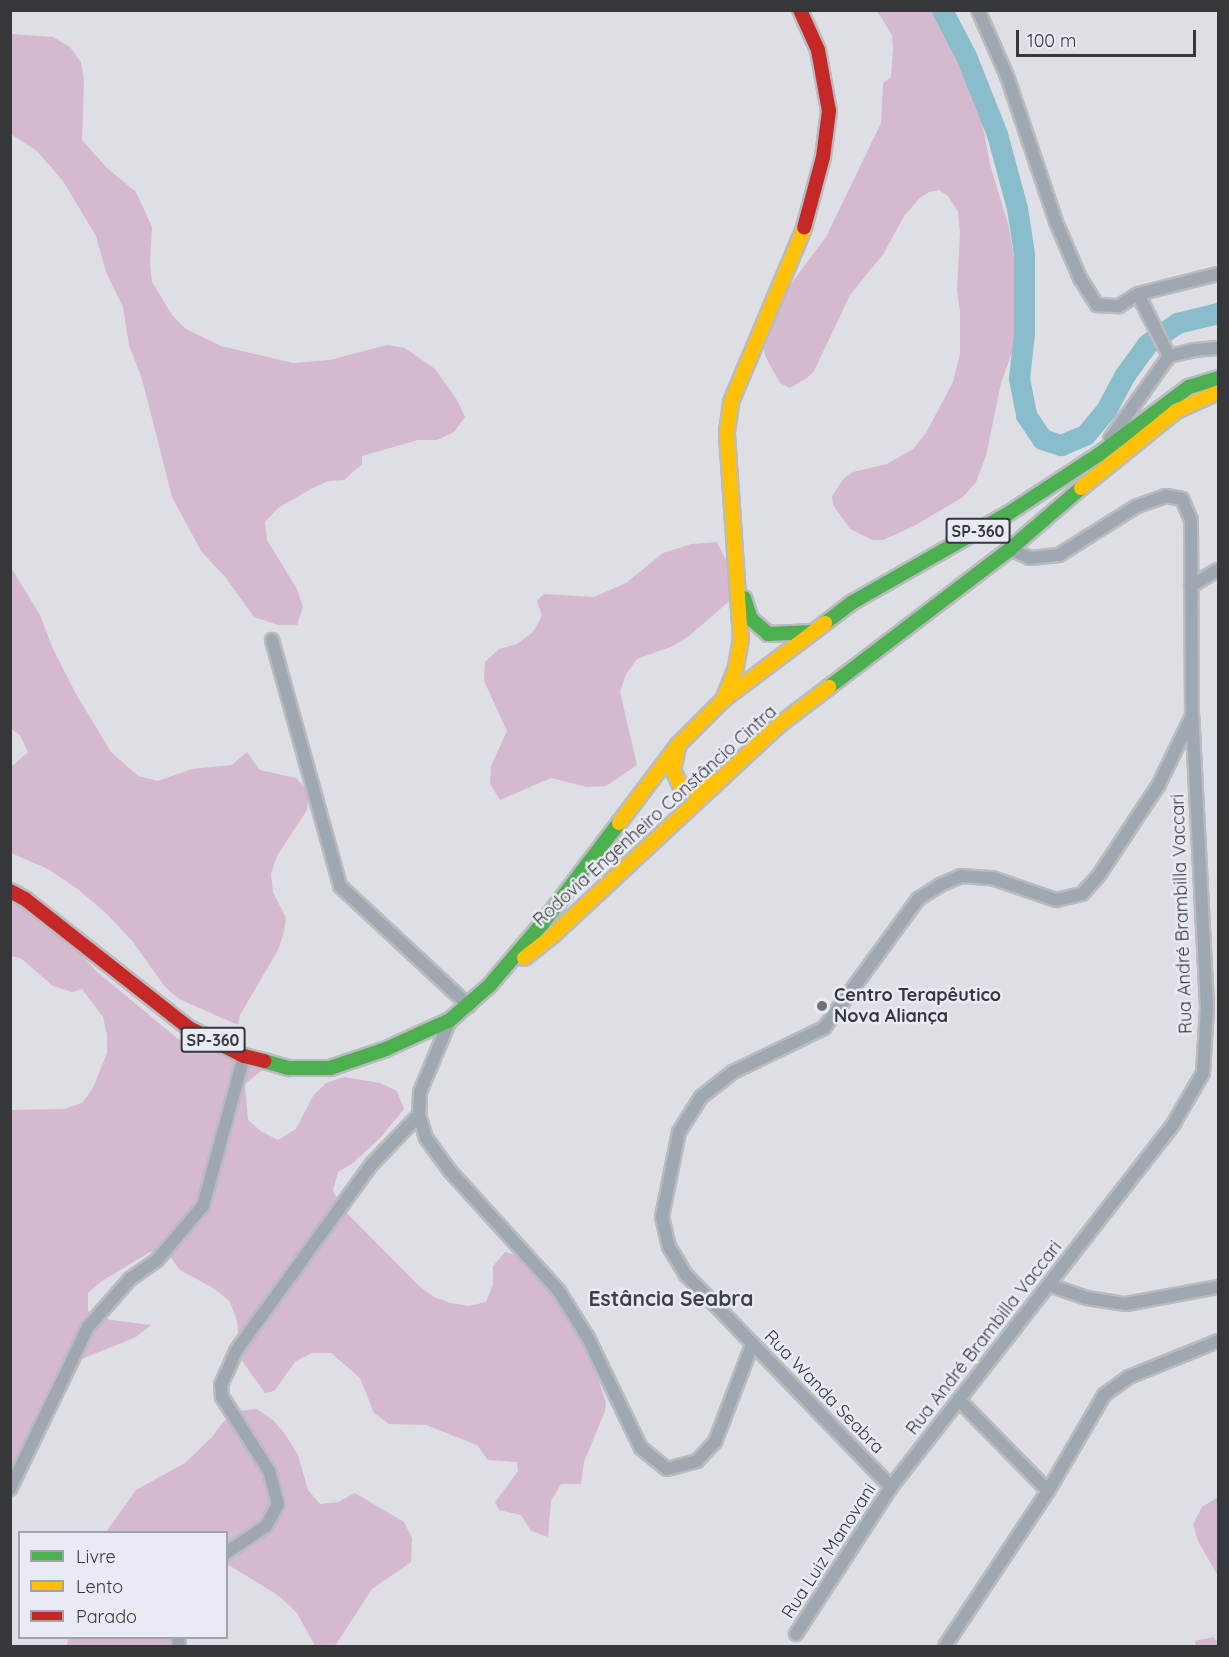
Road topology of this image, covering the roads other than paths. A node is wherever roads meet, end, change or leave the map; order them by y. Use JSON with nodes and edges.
{"nodes":[{"id":1,"x":800,"y":10,"type":"edge"},
{"id":2,"x":978,"y":10,"type":"edge"},
{"id":3,"x":1218,"y":274,"type":"edge"},
{"id":4,"x":1138,"y":294,"type":"junction"},
{"id":5,"x":1218,"y":348,"type":"edge"},
{"id":6,"x":1169,"y":356,"type":"junction"},
{"id":7,"x":1218,"y":378,"type":"edge"},
{"id":8,"x":1218,"y":392,"type":"edge"},
{"id":9,"x":1098,"y":455,"type":"junction"},
{"id":10,"x":1010,"y":549,"type":"junction"},
{"id":11,"x":1218,"y":570,"type":"edge"},
{"id":12,"x":739,"y":585,"type":"junction"},
{"id":13,"x":1191,"y":586,"type":"junction"},
{"id":14,"x":813,"y":632,"type":"junction"},
{"id":15,"x":272,"y":640,"type":"dead end"},
{"id":16,"x":723,"y":700,"type":"junction"},
{"id":17,"x":1192,"y":715,"type":"junction"},
{"id":18,"x":678,"y":745,"type":"junction"},
{"id":19,"x":718,"y":780,"type":"junction"},
{"id":20,"x":10,"y":891,"type":"edge"},
{"id":21,"x":489,"y":986,"type":"junction"},
{"id":22,"x":469,"y":1006,"type":"junction"},
{"id":23,"x":450,"y":1020,"type":"junction"},
{"id":24,"x":244,"y":1056,"type":"junction"},
{"id":25,"x":419,"y":1115,"type":"junction"},
{"id":26,"x":1049,"y":1285,"type":"junction"},
{"id":27,"x":1218,"y":1287,"type":"edge"},
{"id":28,"x":1218,"y":1341,"type":"edge"},
{"id":29,"x":752,"y":1345,"type":"junction"},
{"id":30,"x":959,"y":1400,"type":"junction"},
{"id":31,"x":891,"y":1487,"type":"junction"},
{"id":32,"x":10,"y":1489,"type":"edge"},
{"id":33,"x":1048,"y":1491,"type":"junction"},
{"id":34,"x":228,"y":1552,"type":"edge"},
{"id":35,"x":796,"y":1634,"type":"dead end"},
{"id":36,"x":945,"y":1647,"type":"edge"}],
"edges":[{"from":1,"to":12,"type":"main road"},
{"from":2,"to":4,"type":"street"},
{"from":3,"to":4,"type":"street"},
{"from":4,"to":6,"type":"street"},
{"from":5,"to":6,"type":"street"},
{"from":6,"to":9,"type":"street"},
{"from":7,"to":9,"type":"main road","name":"Rodovia Engenheiro Constâncio Cintra","number":"SP-360"},
{"from":8,"to":10,"type":"main road","name":"Rodovia Engenheiro Constâncio Cintra","number":"SP-360"},
{"from":9,"to":14,"type":"main road","name":"Rodovia Engenheiro Constâncio Cintra","number":"SP-360"},
{"from":10,"to":13,"type":"street","name":"Rua André Brambilla Vaccari"},
{"from":10,"to":19,"type":"main road","name":"Rodovia Engenheiro Constâncio Cintra","number":"SP-360"},
{"from":11,"to":13,"type":"street"},
{"from":12,"to":14,"type":"main road"},
{"from":12,"to":16,"type":"main road"},
{"from":13,"to":17,"type":"street","name":"Rua André Brambilla Vaccari"},
{"from":14,"to":16,"type":"main road","name":"Rodovia Engenheiro Constâncio Cintra","number":"SP-360"},
{"from":15,"to":22,"type":"street"},
{"from":16,"to":18,"type":"main road","name":"Rodovia Engenheiro Constâncio Cintra","number":"SP-360"},
{"from":17,"to":26,"type":"street","name":"Rua André Brambilla Vaccari"},
{"from":17,"to":29,"type":"street","name":"Rua Wanda Seabra"},
{"from":18,"to":19,"type":"main road"},
{"from":18,"to":21,"type":"main road","name":"Rodovia Engenheiro Constâncio Cintra","number":"SP-360"},
{"from":19,"to":21,"type":"main road","name":"Rodovia Engenheiro Constâncio Cintra","number":"SP-360"},
{"from":20,"to":24,"type":"main road","name":"Rodovia Engenheiro Constâncio Cintra","number":"SP-360"},
{"from":21,"to":22,"type":"main road","name":"Rodovia Engenheiro Constâncio Cintra","number":"SP-360"},
{"from":22,"to":23,"type":"main road","name":"Rodovia Engenheiro Constâncio Cintra","number":"SP-360"},
{"from":23,"to":24,"type":"main road","name":"Rodovia Engenheiro Constâncio Cintra","number":"SP-360"},
{"from":23,"to":25,"type":"street"},
{"from":24,"to":32,"type":"street"},
{"from":25,"to":29,"type":"street"},
{"from":25,"to":34,"type":"street"},
{"from":26,"to":27,"type":"street"},
{"from":26,"to":30,"type":"street","name":"Rua André Brambilla Vaccari"},
{"from":28,"to":33,"type":"street"},
{"from":29,"to":31,"type":"street","name":"Rua Wanda Seabra"},
{"from":30,"to":31,"type":"street","name":"Rua André Brambilla Vaccari"},
{"from":30,"to":33,"type":"street"},
{"from":31,"to":35,"type":"street","name":"Rua Luiz Manovani"},
{"from":33,"to":36,"type":"street"}]}
